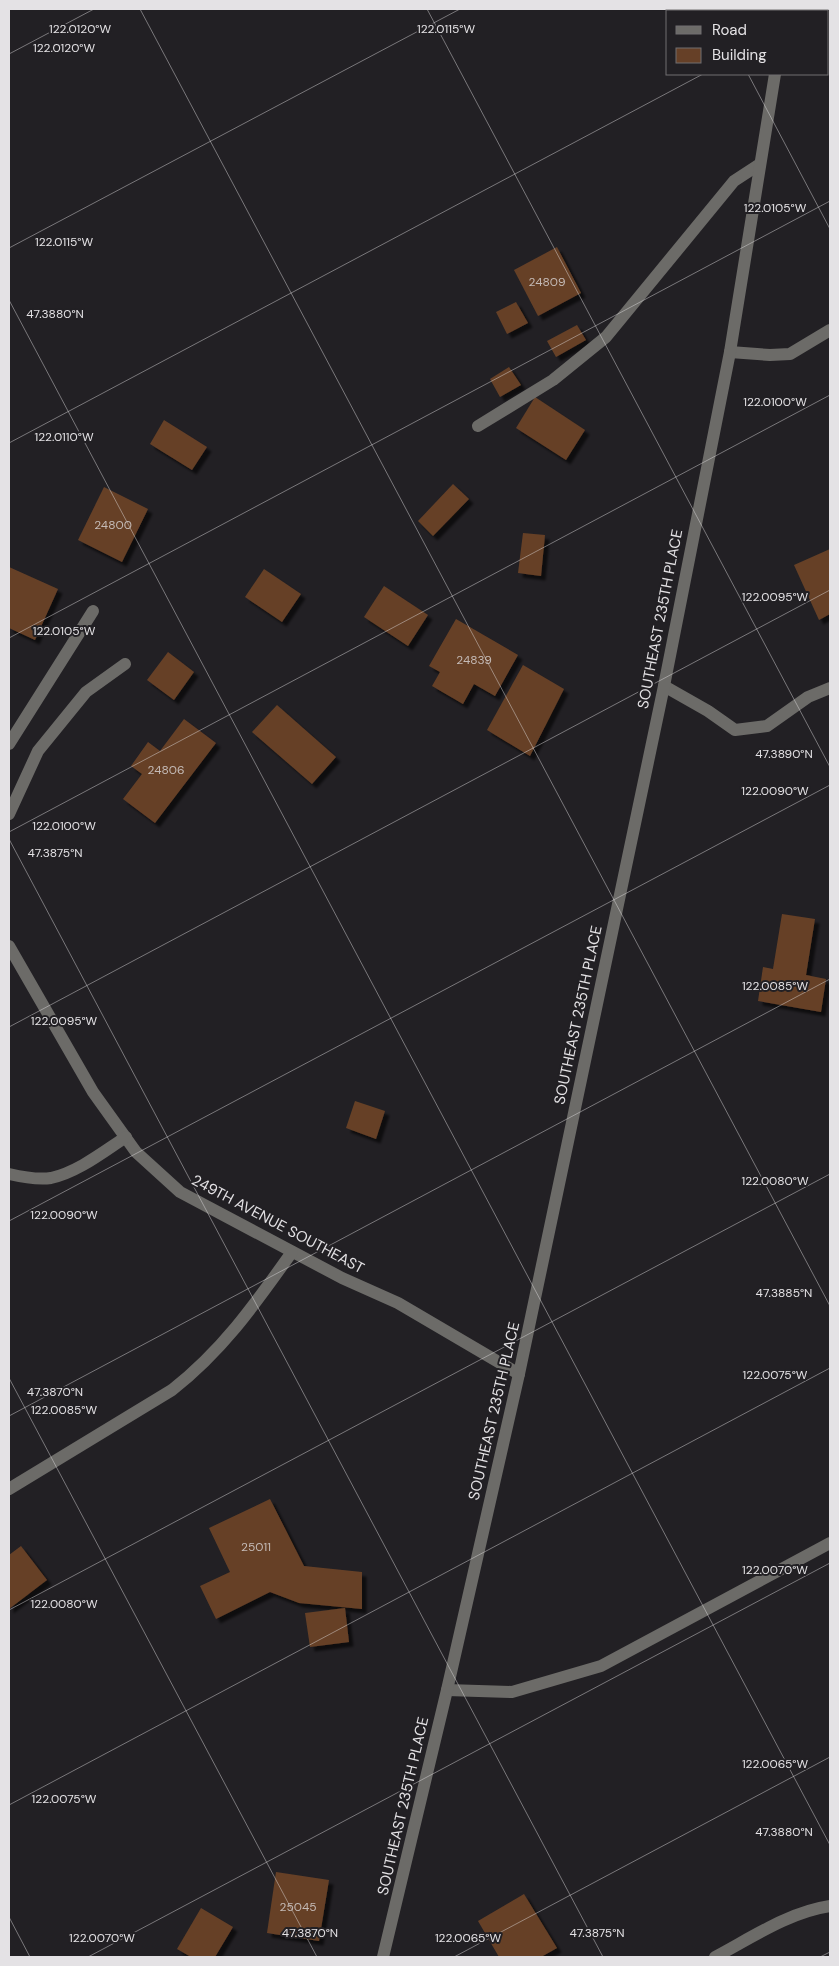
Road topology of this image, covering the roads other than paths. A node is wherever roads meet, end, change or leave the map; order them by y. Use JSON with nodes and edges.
{"nodes":[{"id":1,"x":774,"y":75,"type":"edge"},
{"id":2,"x":760,"y":164,"type":"junction"},
{"id":3,"x":830,"y":330,"type":"edge"},
{"id":4,"x":730,"y":352,"type":"junction"},
{"id":5,"x":478,"y":426,"type":"dead end"},
{"id":6,"x":93,"y":611,"type":"dead end"},
{"id":7,"x":125,"y":664,"type":"dead end"},
{"id":8,"x":664,"y":686,"type":"junction"},
{"id":9,"x":830,"y":688,"type":"edge"},
{"id":10,"x":9,"y":744,"type":"edge"},
{"id":11,"x":9,"y":814,"type":"edge"},
{"id":12,"x":9,"y":946,"type":"edge"},
{"id":13,"x":126,"y":1137,"type":"junction"},
{"id":14,"x":9,"y":1174,"type":"edge"},
{"id":15,"x":292,"y":1252,"type":"junction"},
{"id":16,"x":519,"y":1374,"type":"junction"},
{"id":17,"x":9,"y":1489,"type":"edge"},
{"id":18,"x":830,"y":1543,"type":"edge"},
{"id":19,"x":447,"y":1690,"type":"junction"},
{"id":20,"x":830,"y":1906,"type":"edge"},
{"id":21,"x":383,"y":1957,"type":"edge"},
{"id":22,"x":715,"y":1957,"type":"edge"}],
"edges":[{"from":1,"to":2,"type":"street","name":"SOUTHEAST 235TH PLACE"},
{"from":2,"to":4,"type":"street","name":"SOUTHEAST 235TH PLACE"},
{"from":2,"to":5,"type":"street"},
{"from":3,"to":4,"type":"street"},
{"from":4,"to":8,"type":"street","name":"SOUTHEAST 235TH PLACE"},
{"from":6,"to":10,"type":"street"},
{"from":7,"to":11,"type":"street"},
{"from":8,"to":9,"type":"street"},
{"from":8,"to":16,"type":"street","name":"SOUTHEAST 235TH PLACE"},
{"from":12,"to":13,"type":"street","name":"249TH AVENUE SOUTHEAST"},
{"from":13,"to":14,"type":"street"},
{"from":13,"to":15,"type":"street","name":"249TH AVENUE SOUTHEAST"},
{"from":15,"to":16,"type":"street","name":"249TH AVENUE SOUTHEAST"},
{"from":15,"to":17,"type":"street"},
{"from":16,"to":19,"type":"street","name":"SOUTHEAST 235TH PLACE"},
{"from":18,"to":19,"type":"street"},
{"from":19,"to":21,"type":"street","name":"SOUTHEAST 235TH PLACE"},
{"from":20,"to":22,"type":"street"}]}
